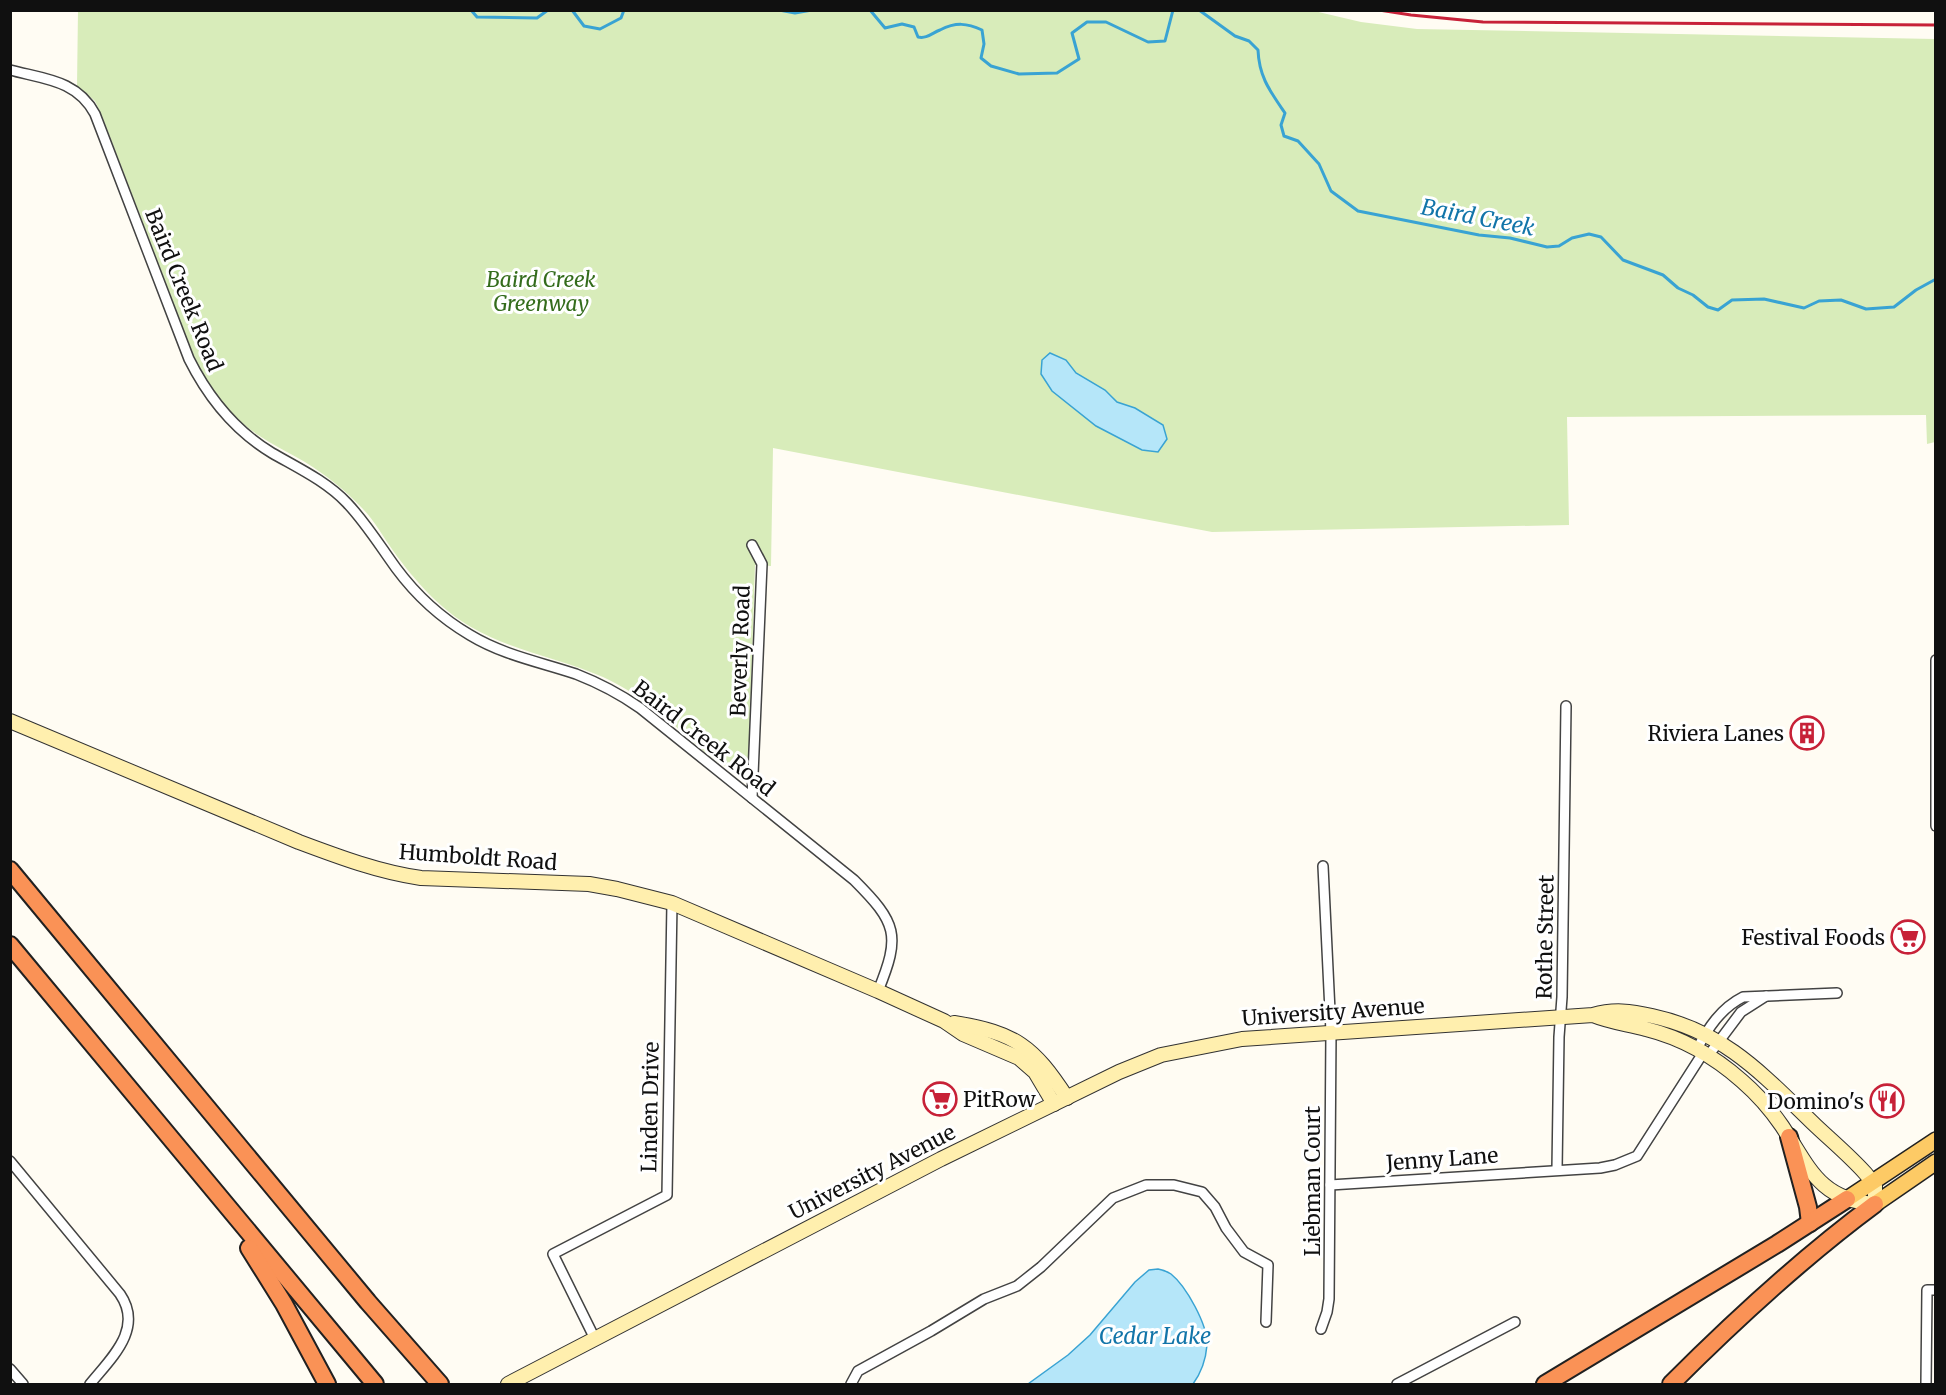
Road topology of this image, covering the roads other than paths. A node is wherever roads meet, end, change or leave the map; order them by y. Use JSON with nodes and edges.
{"nodes":[{"id":1,"x":10,"y":70,"type":"edge"},
{"id":2,"x":752,"y":545,"type":"dead end"},
{"id":3,"x":1935,"y":660,"type":"edge"},
{"id":4,"x":1566,"y":706,"type":"dead end"},
{"id":5,"x":10,"y":721,"type":"edge"},
{"id":6,"x":752,"y":798,"type":"junction"},
{"id":7,"x":1935,"y":826,"type":"edge"},
{"id":8,"x":1323,"y":866,"type":"dead end"},
{"id":9,"x":10,"y":870,"type":"edge"},
{"id":10,"x":672,"y":903,"type":"junction"},
{"id":11,"x":10,"y":945,"type":"edge"},
{"id":12,"x":878,"y":991,"type":"junction"},
{"id":13,"x":1837,"y":993,"type":"dead end"},
{"id":14,"x":1766,"y":996,"type":"junction"},
{"id":15,"x":1593,"y":1015,"type":"junction"},
{"id":16,"x":1561,"y":1016,"type":"junction"},
{"id":17,"x":946,"y":1022,"type":"junction"},
{"id":18,"x":1331,"y":1032,"type":"junction"},
{"id":19,"x":1705,"y":1034,"type":"junction"},
{"id":20,"x":1719,"y":1041,"type":"junction"},
{"id":21,"x":1703,"y":1053,"type":"junction"},
{"id":22,"x":1067,"y":1098,"type":"junction"},
{"id":23,"x":1053,"y":1104,"type":"junction"},
{"id":24,"x":1789,"y":1137,"type":"junction"},
{"id":25,"x":1935,"y":1140,"type":"edge"},
{"id":26,"x":10,"y":1161,"type":"edge"},
{"id":27,"x":1935,"y":1162,"type":"edge"},
{"id":28,"x":1557,"y":1169,"type":"junction"},
{"id":29,"x":1873,"y":1182,"type":"junction"},
{"id":30,"x":1330,"y":1185,"type":"junction"},
{"id":31,"x":1847,"y":1199,"type":"junction"},
{"id":32,"x":1875,"y":1204,"type":"junction"},
{"id":33,"x":231,"y":1212,"type":"junction"},
{"id":34,"x":1809,"y":1223,"type":"junction"},
{"id":35,"x":1931,"y":1290,"type":"edge"},
{"id":36,"x":1266,"y":1322,"type":"dead end"},
{"id":37,"x":1515,"y":1322,"type":"dead end"},
{"id":38,"x":1320,"y":1329,"type":"dead end"},
{"id":39,"x":595,"y":1339,"type":"junction"},
{"id":40,"x":10,"y":1369,"type":"edge"},
{"id":41,"x":1673,"y":1383,"type":"edge"},
{"id":42,"x":23,"y":1384,"type":"edge"},
{"id":43,"x":90,"y":1384,"type":"edge"},
{"id":44,"x":327,"y":1384,"type":"edge"},
{"id":45,"x":375,"y":1384,"type":"edge"},
{"id":46,"x":440,"y":1384,"type":"edge"},
{"id":47,"x":508,"y":1384,"type":"edge"},
{"id":48,"x":851,"y":1384,"type":"edge"},
{"id":49,"x":1397,"y":1384,"type":"edge"},
{"id":50,"x":1545,"y":1384,"type":"edge"},
{"id":51,"x":1926,"y":1384,"type":"edge"}],
"edges":[{"from":1,"to":6,"type":"street","name":"Baird Creek Road"},
{"from":2,"to":6,"type":"street","name":"Beverly Road"},
{"from":3,"to":7,"type":"street"},
{"from":4,"to":16,"type":"street","name":"Rothe Street"},
{"from":5,"to":10,"type":"main road","name":"Humboldt Road"},
{"from":6,"to":12,"type":"street","name":"Baird Creek Road"},
{"from":8,"to":18,"type":"street","name":"Liebman Court"},
{"from":9,"to":46,"type":"highway"},
{"from":10,"to":12,"type":"main road","name":"Humboldt Road"},
{"from":10,"to":39,"type":"street","name":"Linden Drive"},
{"from":11,"to":33,"type":"highway"},
{"from":12,"to":17,"type":"main road","name":"Humboldt Road"},
{"from":13,"to":14,"type":"street"},
{"from":14,"to":19,"type":"street"},
{"from":14,"to":20,"type":"street"},
{"from":15,"to":16,"type":"main road","name":"University Avenue"},
{"from":15,"to":19,"type":"main road"},
{"from":15,"to":21,"type":"main road"},
{"from":16,"to":18,"type":"main road","name":"University Avenue"},
{"from":16,"to":28,"type":"street","name":"Rothe Street"},
{"from":17,"to":22,"type":"main road","name":"Humboldt Road"},
{"from":17,"to":23,"type":"main road","name":"Humboldt Road"},
{"from":18,"to":22,"type":"main road","name":"University Avenue"},
{"from":18,"to":30,"type":"street","name":"Liebman Court"},
{"from":19,"to":20,"type":"main road"},
{"from":19,"to":21,"type":"street"},
{"from":20,"to":21,"type":"street"},
{"from":20,"to":29,"type":"main road"},
{"from":21,"to":24,"type":"main road"},
{"from":21,"to":28,"type":"street","name":"Jenny Lane"},
{"from":22,"to":23,"type":"main road","name":"University Avenue"},
{"from":23,"to":39,"type":"main road","name":"University Avenue"},
{"from":24,"to":31,"type":"main road"},
{"from":24,"to":34,"type":"highway"},
{"from":25,"to":29,"type":"main road"},
{"from":26,"to":43,"type":"street"},
{"from":27,"to":32,"type":"main road"},
{"from":28,"to":30,"type":"street","name":"Jenny Lane"},
{"from":29,"to":31,"type":"main road"},
{"from":29,"to":32,"type":"main road"},
{"from":30,"to":38,"type":"street","name":"Liebman Court"},
{"from":31,"to":32,"type":"main road"},
{"from":31,"to":34,"type":"highway"},
{"from":32,"to":41,"type":"highway"},
{"from":33,"to":44,"type":"highway"},
{"from":33,"to":45,"type":"highway"},
{"from":34,"to":50,"type":"highway"},
{"from":35,"to":51,"type":"street"},
{"from":36,"to":48,"type":"street"},
{"from":37,"to":49,"type":"street"},
{"from":39,"to":47,"type":"main road","name":"University Avenue"},
{"from":40,"to":42,"type":"street"}]}
